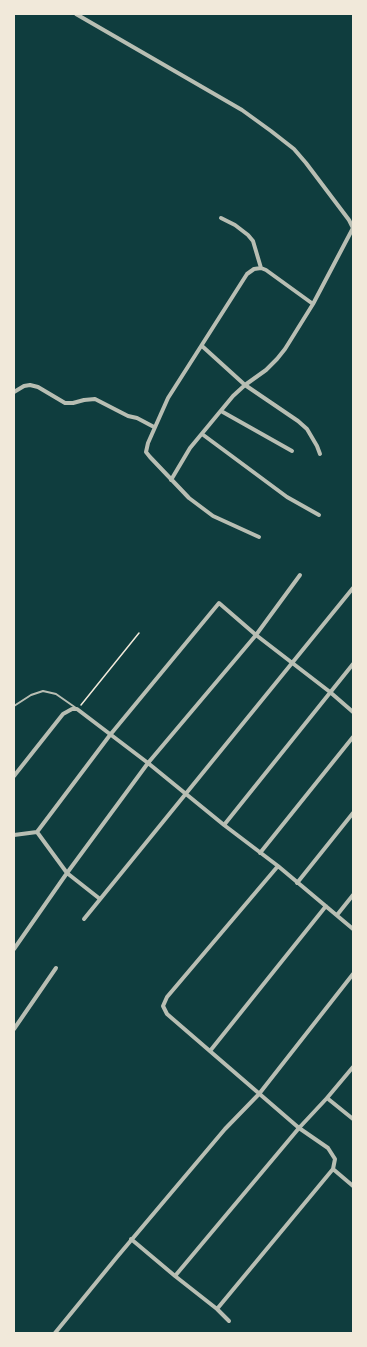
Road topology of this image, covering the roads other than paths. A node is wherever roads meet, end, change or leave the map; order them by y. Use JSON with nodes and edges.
{"nodes":[{"id":1,"x":76,"y":14,"type":"edge"},
{"id":2,"x":221,"y":218,"type":"dead end"},
{"id":3,"x":353,"y":231,"type":"edge"},
{"id":4,"x":261,"y":268,"type":"junction"},
{"id":5,"x":313,"y":304,"type":"junction"},
{"id":6,"x":202,"y":346,"type":"junction"},
{"id":7,"x":245,"y":385,"type":"junction"},
{"id":8,"x":14,"y":392,"type":"edge"},
{"id":9,"x":221,"y":411,"type":"junction"},
{"id":10,"x":154,"y":427,"type":"junction"},
{"id":11,"x":202,"y":434,"type":"junction"},
{"id":12,"x":292,"y":451,"type":"dead end"},
{"id":13,"x":320,"y":454,"type":"dead end"},
{"id":14,"x":171,"y":480,"type":"junction"},
{"id":15,"x":319,"y":516,"type":"dead end"},
{"id":16,"x":259,"y":537,"type":"dead end"},
{"id":17,"x":300,"y":575,"type":"dead end"},
{"id":18,"x":353,"y":588,"type":"edge"},
{"id":19,"x":256,"y":635,"type":"junction"},
{"id":20,"x":292,"y":663,"type":"junction"},
{"id":21,"x":353,"y":664,"type":"edge"},
{"id":22,"x":330,"y":692,"type":"junction"},
{"id":23,"x":14,"y":706,"type":"edge"},
{"id":24,"x":77,"y":709,"type":"junction"},
{"id":25,"x":353,"y":712,"type":"edge"},
{"id":26,"x":110,"y":735,"type":"junction"},
{"id":27,"x":353,"y":737,"type":"edge"},
{"id":28,"x":148,"y":763,"type":"junction"},
{"id":29,"x":14,"y":776,"type":"edge"},
{"id":30,"x":185,"y":794,"type":"junction"},
{"id":31,"x":353,"y":813,"type":"edge"},
{"id":32,"x":224,"y":825,"type":"junction"},
{"id":33,"x":36,"y":832,"type":"junction"},
{"id":34,"x":14,"y":835,"type":"edge"},
{"id":35,"x":260,"y":854,"type":"junction"},
{"id":36,"x":278,"y":866,"type":"junction"},
{"id":37,"x":67,"y":873,"type":"junction"},
{"id":38,"x":297,"y":883,"type":"junction"},
{"id":39,"x":353,"y":895,"type":"edge"},
{"id":40,"x":100,"y":899,"type":"junction"},
{"id":41,"x":326,"y":906,"type":"junction"},
{"id":42,"x":337,"y":915,"type":"junction"},
{"id":43,"x":84,"y":919,"type":"dead end"},
{"id":44,"x":353,"y":929,"type":"edge"},
{"id":45,"x":14,"y":949,"type":"edge"},
{"id":46,"x":56,"y":968,"type":"dead end"},
{"id":47,"x":353,"y":974,"type":"edge"},
{"id":48,"x":14,"y":1029,"type":"edge"},
{"id":49,"x":210,"y":1051,"type":"junction"},
{"id":50,"x":353,"y":1066,"type":"edge"},
{"id":51,"x":259,"y":1094,"type":"junction"},
{"id":52,"x":327,"y":1098,"type":"junction"},
{"id":53,"x":353,"y":1119,"type":"edge"},
{"id":54,"x":299,"y":1128,"type":"junction"},
{"id":55,"x":333,"y":1169,"type":"junction"},
{"id":56,"x":353,"y":1186,"type":"edge"},
{"id":57,"x":131,"y":1239,"type":"junction"},
{"id":58,"x":175,"y":1276,"type":"junction"},
{"id":59,"x":217,"y":1309,"type":"junction"},
{"id":60,"x":229,"y":1321,"type":"dead end"},
{"id":61,"x":55,"y":1333,"type":"edge"}],
"edges":[{"from":1,"to":3,"type":"street"},
{"from":2,"to":4,"type":"street"},
{"from":3,"to":5,"type":"street"},
{"from":4,"to":5,"type":"street"},
{"from":4,"to":6,"type":"street"},
{"from":5,"to":7,"type":"street"},
{"from":6,"to":7,"type":"street"},
{"from":6,"to":10,"type":"street"},
{"from":7,"to":9,"type":"street"},
{"from":7,"to":13,"type":"street"},
{"from":8,"to":10,"type":"street"},
{"from":9,"to":11,"type":"street"},
{"from":9,"to":12,"type":"street"},
{"from":10,"to":14,"type":"street"},
{"from":11,"to":14,"type":"street"},
{"from":11,"to":15,"type":"street"},
{"from":14,"to":16,"type":"street"},
{"from":17,"to":19,"type":"street"},
{"from":18,"to":20,"type":"street"},
{"from":19,"to":20,"type":"street"},
{"from":19,"to":26,"type":"street"},
{"from":19,"to":28,"type":"street"},
{"from":20,"to":22,"type":"street"},
{"from":20,"to":30,"type":"street"},
{"from":21,"to":22,"type":"street"},
{"from":22,"to":25,"type":"street"},
{"from":22,"to":32,"type":"street"},
{"from":23,"to":24,"type":"lane"},
{"from":24,"to":26,"type":"street"},
{"from":24,"to":29,"type":"street"},
{"from":26,"to":28,"type":"street"},
{"from":26,"to":33,"type":"street"},
{"from":27,"to":35,"type":"street"},
{"from":28,"to":30,"type":"street"},
{"from":28,"to":37,"type":"street"},
{"from":30,"to":32,"type":"street"},
{"from":30,"to":40,"type":"street"},
{"from":31,"to":38,"type":"street"},
{"from":32,"to":35,"type":"street"},
{"from":33,"to":34,"type":"street"},
{"from":33,"to":37,"type":"street"},
{"from":35,"to":36,"type":"street"},
{"from":36,"to":38,"type":"street"},
{"from":36,"to":49,"type":"street"},
{"from":37,"to":40,"type":"street"},
{"from":37,"to":45,"type":"street"},
{"from":38,"to":41,"type":"street"},
{"from":39,"to":42,"type":"street"},
{"from":40,"to":43,"type":"street"},
{"from":41,"to":42,"type":"street"},
{"from":41,"to":49,"type":"street"},
{"from":42,"to":44,"type":"street"},
{"from":46,"to":48,"type":"street"},
{"from":47,"to":51,"type":"street"},
{"from":49,"to":51,"type":"street"},
{"from":50,"to":52,"type":"street"},
{"from":51,"to":54,"type":"street"},
{"from":51,"to":57,"type":"street"},
{"from":52,"to":53,"type":"street"},
{"from":52,"to":54,"type":"street"},
{"from":54,"to":55,"type":"street"},
{"from":54,"to":58,"type":"street"},
{"from":55,"to":56,"type":"street"},
{"from":55,"to":59,"type":"street"},
{"from":57,"to":58,"type":"street"},
{"from":57,"to":61,"type":"street"},
{"from":58,"to":59,"type":"street"},
{"from":59,"to":60,"type":"street"}]}
